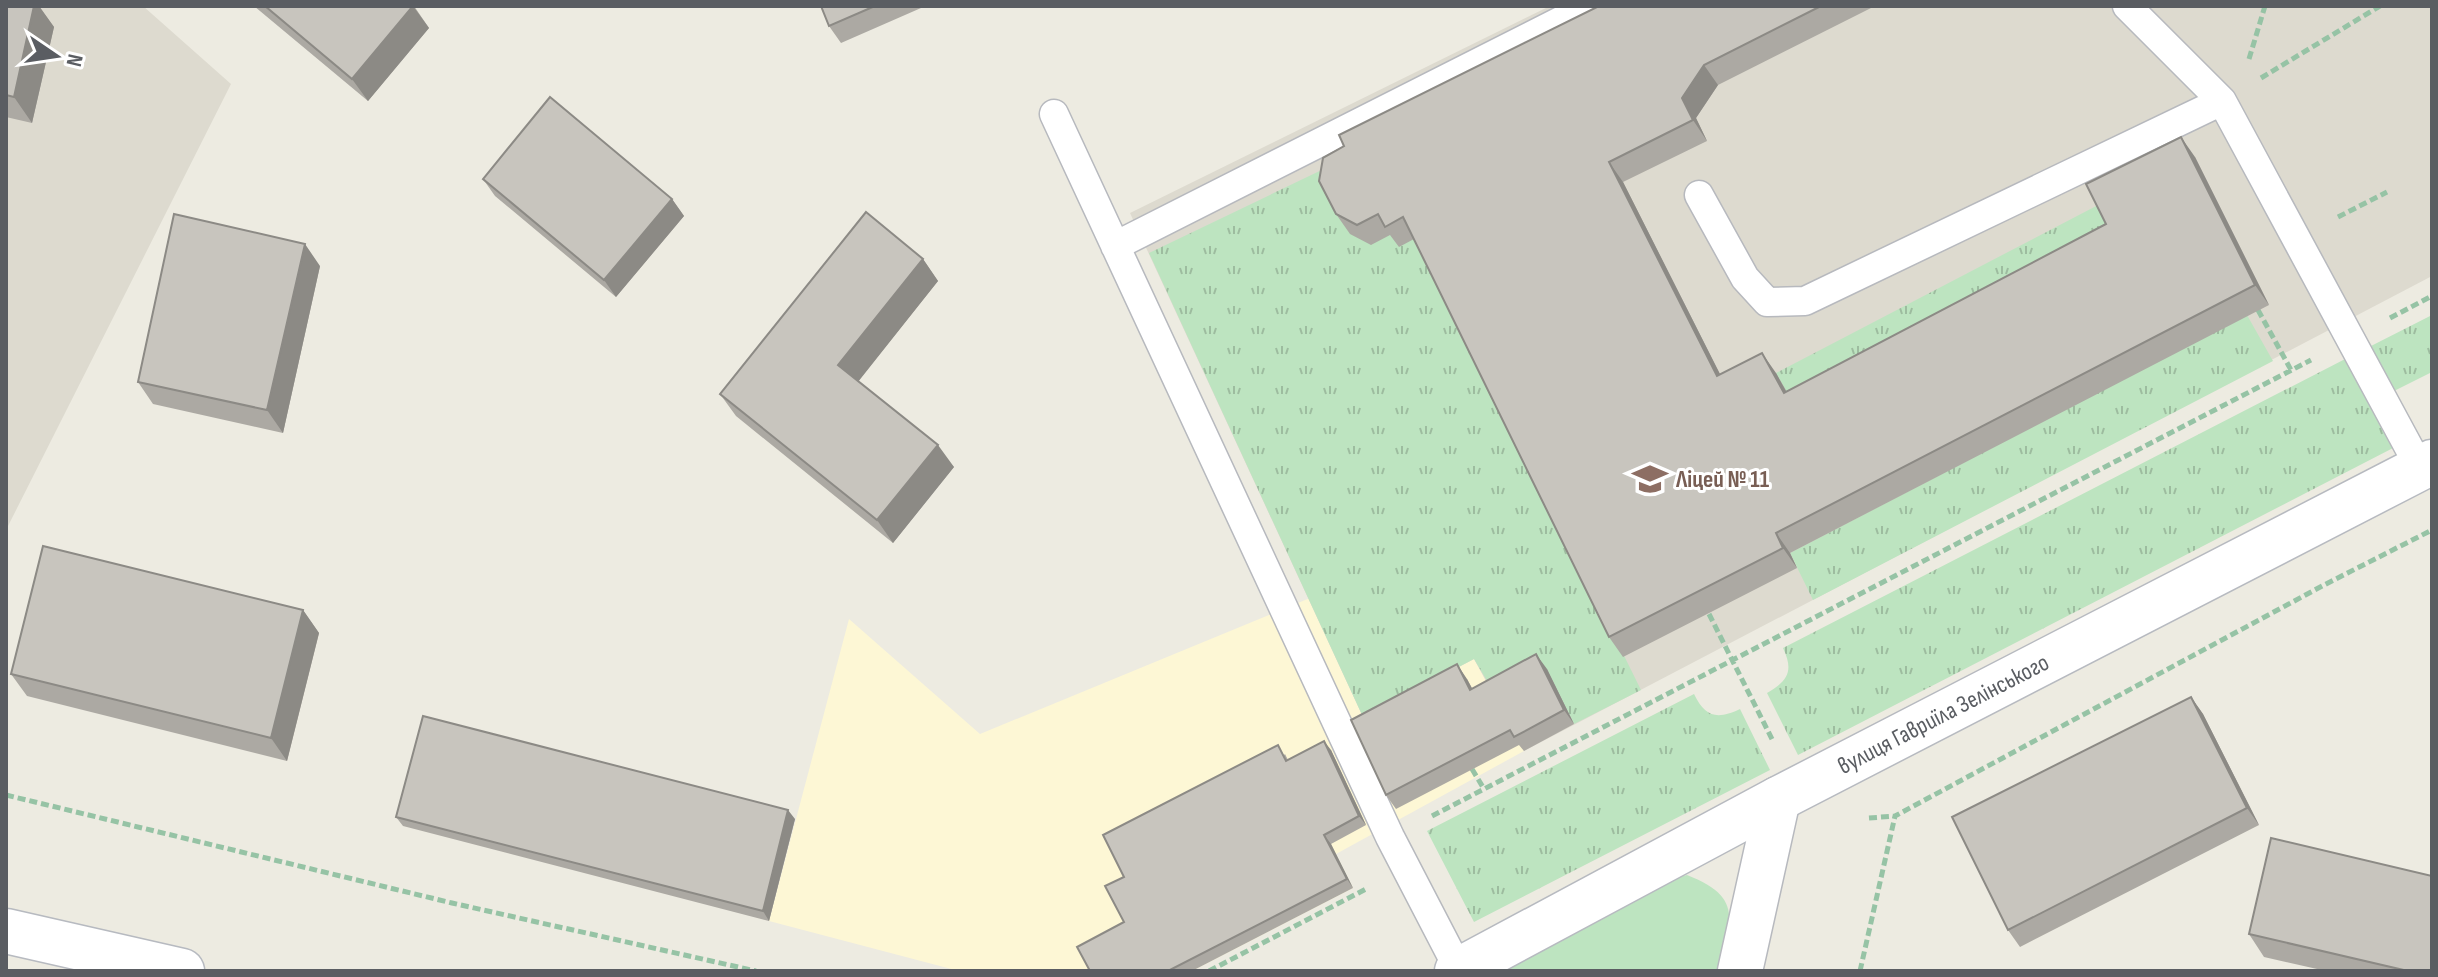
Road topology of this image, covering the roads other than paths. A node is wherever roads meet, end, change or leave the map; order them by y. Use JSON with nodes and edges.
{"nodes":[{"id":1,"x":1590,"y":6,"type":"edge"},
{"id":2,"x":2127,"y":6,"type":"edge"},
{"id":3,"x":2222,"y":101,"type":"junction"},
{"id":4,"x":1054,"y":114,"type":"dead end"},
{"id":5,"x":1699,"y":195,"type":"dead end"},
{"id":6,"x":1115,"y":246,"type":"junction"},
{"id":7,"x":2426,"y":465,"type":"edge"},
{"id":8,"x":1778,"y":799,"type":"junction"},
{"id":9,"x":6,"y":931,"type":"edge"},
{"id":10,"x":1458,"y":970,"type":"edge"},
{"id":11,"x":182,"y":971,"type":"edge"},
{"id":12,"x":1740,"y":971,"type":"edge"}],
"edges":[{"from":1,"to":6,"type":"lane"},
{"from":2,"to":3,"type":"lane"},
{"from":3,"to":5,"type":"lane"},
{"from":3,"to":7,"type":"lane"},
{"from":4,"to":6,"type":"lane"},
{"from":6,"to":10,"type":"lane"},
{"from":7,"to":8,"type":"street","name":"вулиця Гавриїла Зелінського"},
{"from":8,"to":10,"type":"street","name":"вулиця Гавриїла Зелінського"},
{"from":8,"to":12,"type":"street"},
{"from":9,"to":11,"type":"street"}]}
